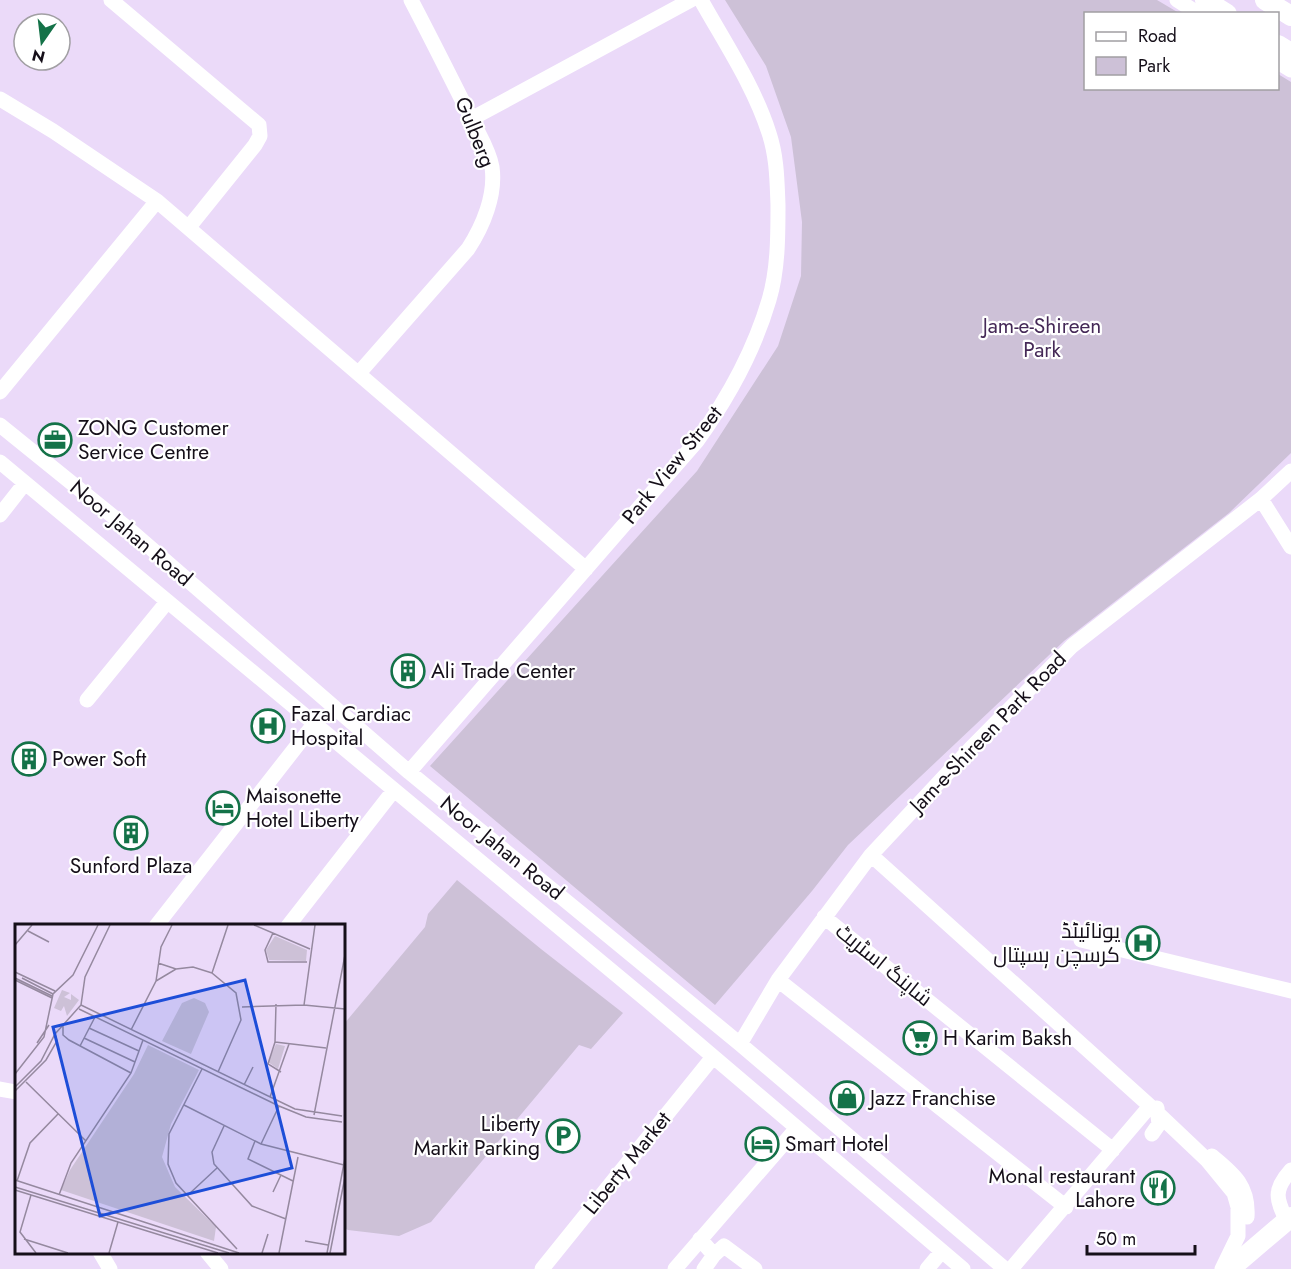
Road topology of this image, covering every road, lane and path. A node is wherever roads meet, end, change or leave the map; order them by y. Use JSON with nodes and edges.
{"nodes":[{"id":1,"x":111,"y":0,"type":"edge"},
{"id":2,"x":411,"y":0,"type":"edge"},
{"id":3,"x":691,"y":0,"type":"edge"},
{"id":4,"x":701,"y":0,"type":"edge"},
{"id":5,"x":1177,"y":0,"type":"edge"},
{"id":6,"x":1205,"y":0,"type":"edge"},
{"id":7,"x":1265,"y":0,"type":"edge"},
{"id":8,"x":1196,"y":12,"type":"edge"},
{"id":9,"x":1224,"y":12,"type":"edge"},
{"id":10,"x":1291,"y":16,"type":"edge"},
{"id":11,"x":0,"y":99,"type":"edge"},
{"id":12,"x":471,"y":119,"type":"junction"},
{"id":13,"x":157,"y":201,"type":"junction"},
{"id":14,"x":189,"y":227,"type":"junction"},
{"id":15,"x":359,"y":373,"type":"junction"},
{"id":16,"x":0,"y":392,"type":"edge"},
{"id":17,"x":0,"y":425,"type":"edge"},
{"id":18,"x":0,"y":462,"type":"edge"},
{"id":19,"x":1291,"y":471,"type":"edge"},
{"id":20,"x":25,"y":483,"type":"junction"},
{"id":21,"x":1261,"y":499,"type":"junction"},
{"id":22,"x":0,"y":515,"type":"edge"},
{"id":23,"x":1291,"y":547,"type":"edge"},
{"id":24,"x":586,"y":569,"type":"junction"},
{"id":25,"x":167,"y":602,"type":"junction"},
{"id":26,"x":87,"y":700,"type":"dead end"},
{"id":27,"x":314,"y":724,"type":"junction"},
{"id":28,"x":409,"y":772,"type":"junction"},
{"id":29,"x":394,"y":790,"type":"junction"},
{"id":30,"x":871,"y":855,"type":"junction"},
{"id":31,"x":824,"y":917,"type":"junction"},
{"id":32,"x":158,"y":924,"type":"edge"},
{"id":33,"x":290,"y":924,"type":"edge"},
{"id":34,"x":1081,"y":940,"type":"dead end"},
{"id":35,"x":778,"y":980,"type":"junction"},
{"id":36,"x":1291,"y":991,"type":"edge"},
{"id":37,"x":1056,"y":1021,"type":"junction"},
{"id":38,"x":740,"y":1044,"type":"junction"},
{"id":39,"x":713,"y":1057,"type":"junction"},
{"id":40,"x":0,"y":1089,"type":"edge"},
{"id":41,"x":15,"y":1092,"type":"edge"},
{"id":42,"x":1150,"y":1106,"type":"junction"},
{"id":43,"x":797,"y":1128,"type":"junction"},
{"id":44,"x":1113,"y":1150,"type":"junction"},
{"id":45,"x":1291,"y":1170,"type":"edge"},
{"id":46,"x":1066,"y":1207,"type":"junction"},
{"id":47,"x":1289,"y":1219,"type":"edge"},
{"id":48,"x":1238,"y":1236,"type":"junction"},
{"id":49,"x":700,"y":1239,"type":"junction"},
{"id":50,"x":942,"y":1251,"type":"junction"},
{"id":51,"x":101,"y":1254,"type":"edge"},
{"id":52,"x":209,"y":1254,"type":"edge"},
{"id":53,"x":714,"y":1255,"type":"junction"},
{"id":54,"x":110,"y":1269,"type":"edge"},
{"id":55,"x":221,"y":1269,"type":"edge"},
{"id":56,"x":542,"y":1269,"type":"edge"},
{"id":57,"x":675,"y":1269,"type":"edge"},
{"id":58,"x":704,"y":1269,"type":"edge"},
{"id":59,"x":755,"y":1269,"type":"edge"},
{"id":60,"x":927,"y":1269,"type":"edge"},
{"id":61,"x":963,"y":1269,"type":"edge"},
{"id":62,"x":1005,"y":1269,"type":"edge"},
{"id":63,"x":1011,"y":1269,"type":"edge"},
{"id":64,"x":1222,"y":1269,"type":"edge"},
{"id":65,"x":1230,"y":1269,"type":"edge"}],
"edges":[{"from":1,"to":14,"type":"street"},
{"from":2,"to":12,"type":"street","name":"Gulberg"},
{"from":3,"to":12,"type":"street"},
{"from":4,"to":24,"type":"street","name":"Park View Street"},
{"from":5,"to":8,"type":"street"},
{"from":6,"to":9,"type":"main road"},
{"from":7,"to":10,"type":"main road"},
{"from":11,"to":13,"type":"street"},
{"from":12,"to":15,"type":"street","name":"Gulberg"},
{"from":13,"to":14,"type":"street"},
{"from":13,"to":16,"type":"street"},
{"from":14,"to":15,"type":"street"},
{"from":15,"to":24,"type":"street"},
{"from":17,"to":28,"type":"street","name":"Noor Jahan Road"},
{"from":18,"to":20,"type":"street","name":"Noor Jahan Road"},
{"from":19,"to":21,"type":"street","name":"Jam-e-Shireen Park Road"},
{"from":20,"to":22,"type":"street"},
{"from":20,"to":25,"type":"street","name":"Noor Jahan Road"},
{"from":21,"to":23,"type":"street"},
{"from":21,"to":30,"type":"street","name":"Jam-e-Shireen Park Road"},
{"from":24,"to":28,"type":"street","name":"Park View Street"},
{"from":25,"to":26,"type":"street"},
{"from":25,"to":27,"type":"street","name":"Noor Jahan Road"},
{"from":27,"to":29,"type":"street","name":"Noor Jahan Road"},
{"from":27,"to":32,"type":"street"},
{"from":28,"to":38,"type":"street","name":"Noor Jahan Road"},
{"from":29,"to":33,"type":"street"},
{"from":29,"to":39,"type":"street","name":"Noor Jahan Road"},
{"from":30,"to":31,"type":"street","name":"Jam-e-Shireen Park Road"},
{"from":30,"to":37,"type":"street"},
{"from":31,"to":35,"type":"street","name":"Jam-e-Shireen Park Road"},
{"from":31,"to":44,"type":"street","name":"شاپنگ اسٹریٹ"},
{"from":34,"to":36,"type":"street"},
{"from":35,"to":38,"type":"street","name":"Jam-e-Shireen Park Road"},
{"from":35,"to":46,"type":"street"},
{"from":37,"to":42,"type":"street"},
{"from":37,"to":48,"type":"street"},
{"from":38,"to":62,"type":"street","name":"Noor Jahan Road"},
{"from":39,"to":43,"type":"street","name":"Noor Jahan Road"},
{"from":39,"to":56,"type":"street","name":"Liberty Market"},
{"from":40,"to":41,"type":"street"},
{"from":42,"to":44,"type":"street"},
{"from":42,"to":48,"type":"street"},
{"from":43,"to":49,"type":"street"},
{"from":43,"to":50,"type":"street","name":"Noor Jahan Road"},
{"from":44,"to":46,"type":"street"},
{"from":45,"to":47,"type":"street"},
{"from":46,"to":63,"type":"street"},
{"from":47,"to":65,"type":"main road"},
{"from":48,"to":64,"type":"street"},
{"from":49,"to":53,"type":"street"},
{"from":49,"to":57,"type":"street"},
{"from":50,"to":60,"type":"street"},
{"from":50,"to":61,"type":"street","name":"Noor Jahan Road"},
{"from":51,"to":54,"type":"street"},
{"from":52,"to":55,"type":"street"},
{"from":53,"to":58,"type":"street"},
{"from":53,"to":59,"type":"street"}]}
